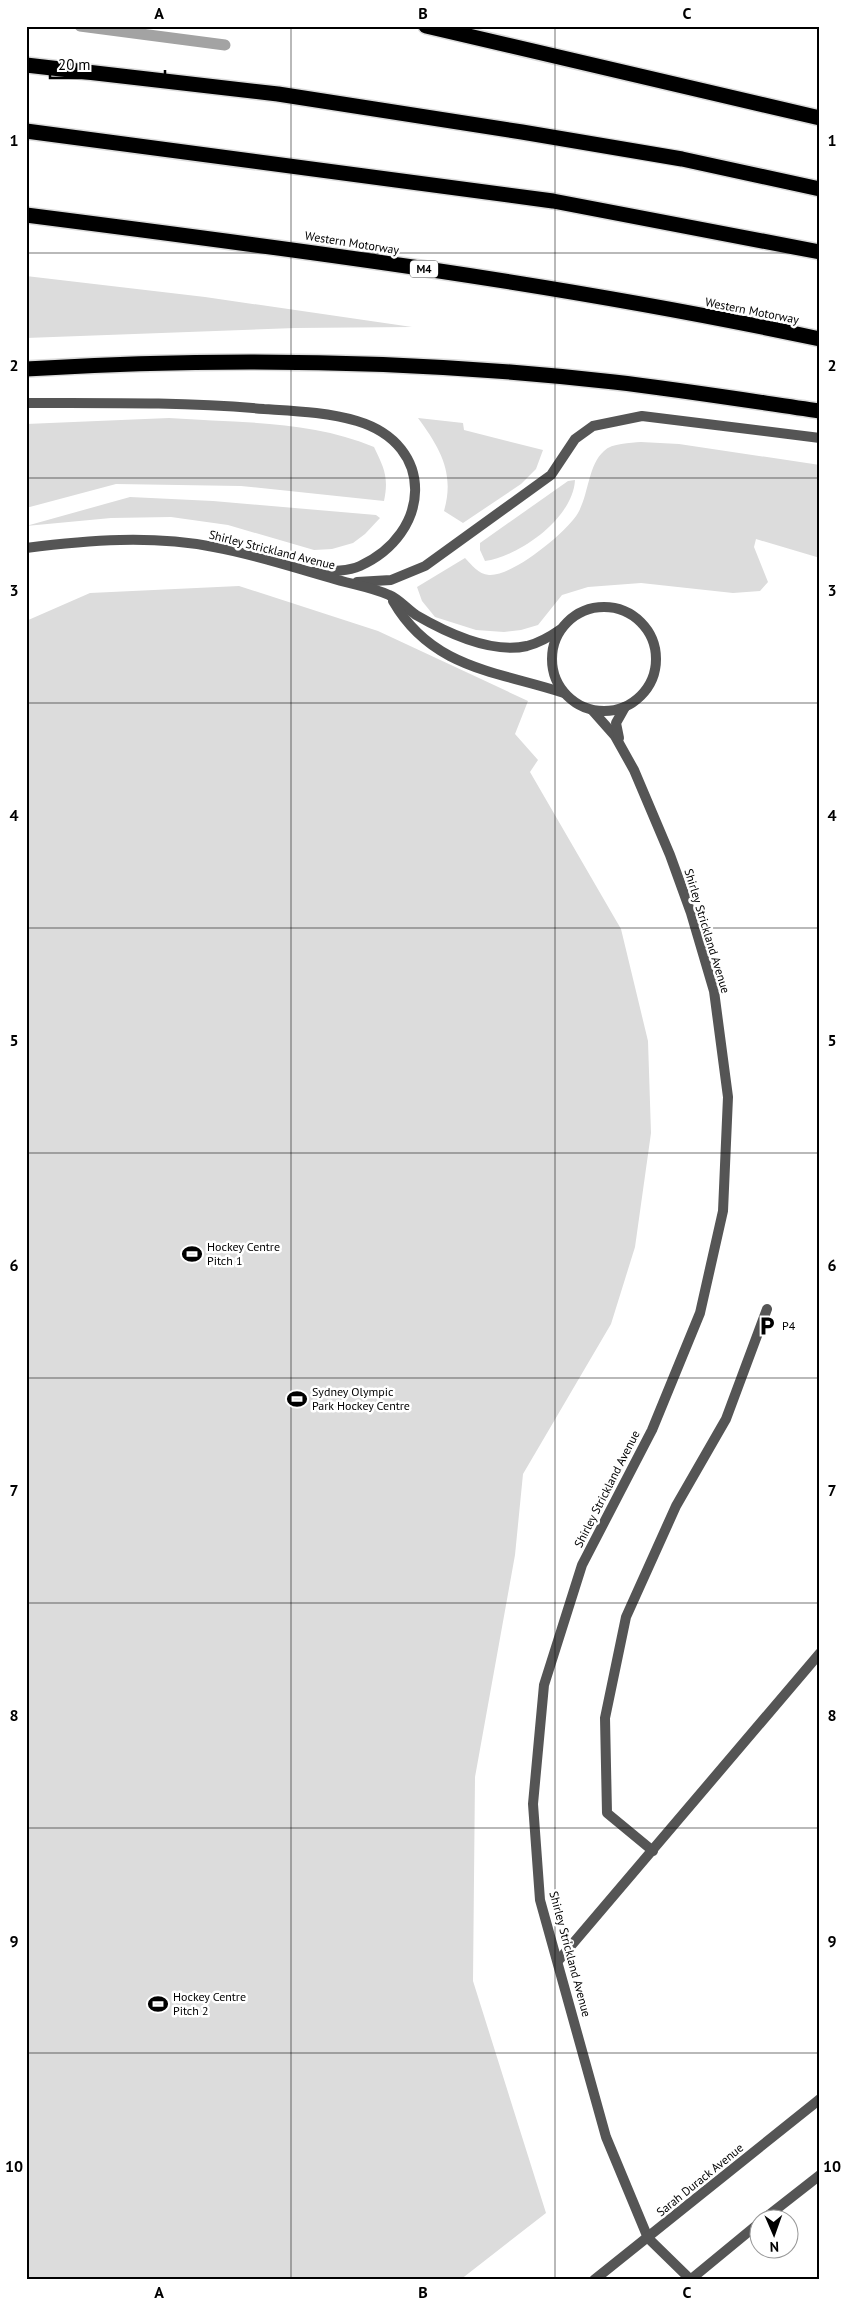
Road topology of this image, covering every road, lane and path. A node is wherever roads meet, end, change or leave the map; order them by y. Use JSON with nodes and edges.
{"nodes":[{"id":1,"x":426,"y":26,"type":"edge"},
{"id":2,"x":26,"y":65,"type":"edge"},
{"id":3,"x":820,"y":118,"type":"edge"},
{"id":4,"x":26,"y":131,"type":"edge"},
{"id":5,"x":820,"y":189,"type":"edge"},
{"id":6,"x":26,"y":215,"type":"edge"},
{"id":7,"x":820,"y":252,"type":"edge"},
{"id":8,"x":820,"y":339,"type":"edge"},
{"id":9,"x":26,"y":369,"type":"edge"},
{"id":10,"x":26,"y":403,"type":"edge"},
{"id":11,"x":820,"y":411,"type":"edge"},
{"id":12,"x":820,"y":438,"type":"edge"},
{"id":13,"x":26,"y":548,"type":"edge"},
{"id":14,"x":306,"y":571,"type":"junction"},
{"id":15,"x":343,"y":582,"type":"junction"},
{"id":16,"x":390,"y":595,"type":"junction"},
{"id":17,"x":561,"y":629,"type":"junction"},
{"id":18,"x":564,"y":693,"type":"junction"},
{"id":19,"x":625,"y":707,"type":"junction"},
{"id":20,"x":592,"y":710,"type":"junction"},
{"id":21,"x":624,"y":751,"type":"junction"},
{"id":22,"x":767,"y":1309,"type":"dead end"},
{"id":23,"x":820,"y":1654,"type":"edge"},
{"id":24,"x":652,"y":1851,"type":"junction"},
{"id":25,"x":558,"y":1961,"type":"junction"},
{"id":26,"x":820,"y":2099,"type":"edge"},
{"id":27,"x":820,"y":2175,"type":"edge"},
{"id":28,"x":779,"y":2208,"type":"edge"},
{"id":29,"x":748,"y":2232,"type":"edge"},
{"id":30,"x":648,"y":2238,"type":"junction"},
{"id":31,"x":594,"y":2280,"type":"edge"},
{"id":32,"x":690,"y":2280,"type":"edge"}],
"edges":[{"from":1,"to":3,"type":"highway"},
{"from":2,"to":5,"type":"highway"},
{"from":4,"to":7,"type":"highway"},
{"from":6,"to":8,"type":"highway","name":"Western Motorway","number":"M4"},
{"from":9,"to":11,"type":"highway"},
{"from":10,"to":14,"type":"street"},
{"from":12,"to":15,"type":"street"},
{"from":13,"to":14,"type":"street","name":"Shirley Strickland Avenue"},
{"from":14,"to":15,"type":"street","name":"Shirley Strickland Avenue"},
{"from":15,"to":16,"type":"street","name":"Shirley Strickland Avenue"},
{"from":16,"to":17,"type":"street","name":"Shirley Strickland Avenue"},
{"from":16,"to":18,"type":"street"},
{"from":17,"to":18,"type":"street"},
{"from":17,"to":19,"type":"street"},
{"from":18,"to":20,"type":"street"},
{"from":19,"to":20,"type":"street"},
{"from":19,"to":21,"type":"street"},
{"from":20,"to":21,"type":"street","name":"Shirley Strickland Avenue"},
{"from":21,"to":25,"type":"street","name":"Shirley Strickland Avenue"},
{"from":22,"to":24,"type":"street"},
{"from":23,"to":24,"type":"street"},
{"from":24,"to":25,"type":"street"},
{"from":25,"to":30,"type":"street","name":"Shirley Strickland Avenue"},
{"from":26,"to":30,"type":"street","name":"Sarah Durack Avenue"},
{"from":27,"to":28,"type":"street"},
{"from":29,"to":32,"type":"street"},
{"from":30,"to":31,"type":"street","name":"Sarah Durack Avenue"},
{"from":30,"to":32,"type":"street","name":"Shirley Strickland Avenue"}]}
